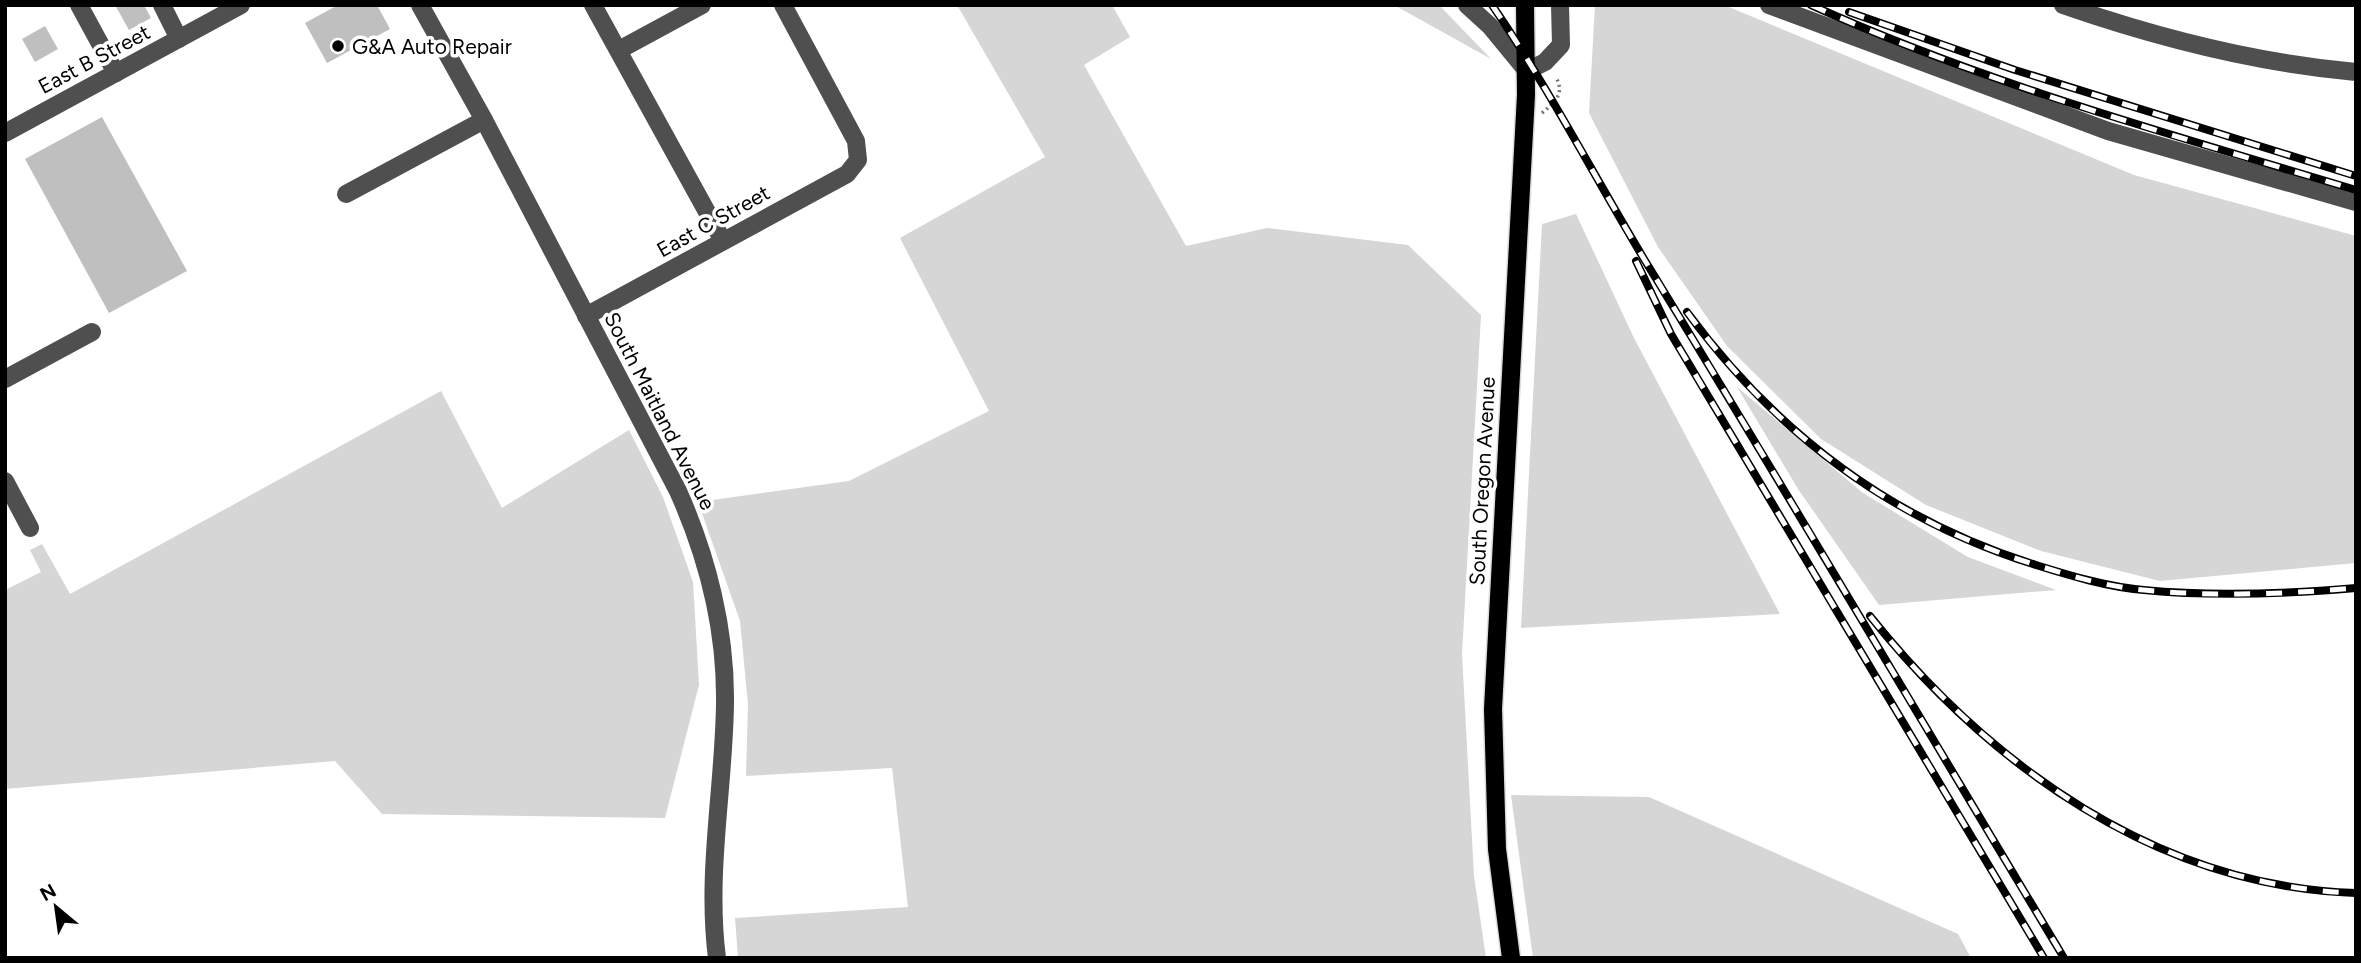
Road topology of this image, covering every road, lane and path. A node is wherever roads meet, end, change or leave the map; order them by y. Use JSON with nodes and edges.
{"nodes":[{"id":1,"x":79,"y":5,"type":"edge"},
{"id":2,"x":162,"y":5,"type":"edge"},
{"id":3,"x":241,"y":5,"type":"edge"},
{"id":4,"x":420,"y":5,"type":"edge"},
{"id":5,"x":593,"y":5,"type":"edge"},
{"id":6,"x":702,"y":5,"type":"edge"},
{"id":7,"x":783,"y":5,"type":"edge"},
{"id":8,"x":1467,"y":5,"type":"edge"},
{"id":9,"x":1525,"y":5,"type":"edge"},
{"id":10,"x":1560,"y":5,"type":"edge"},
{"id":11,"x":1769,"y":5,"type":"edge"},
{"id":12,"x":2063,"y":5,"type":"edge"},
{"id":13,"x":180,"y":39,"type":"junction"},
{"id":14,"x":618,"y":50,"type":"junction"},
{"id":15,"x":1527,"y":71,"type":"junction"},
{"id":16,"x":2356,"y":72,"type":"edge"},
{"id":17,"x":116,"y":73,"type":"junction"},
{"id":18,"x":484,"y":120,"type":"junction"},
{"id":19,"x":5,"y":133,"type":"edge"},
{"id":20,"x":346,"y":194,"type":"dead end"},
{"id":21,"x":2356,"y":202,"type":"edge"},
{"id":22,"x":723,"y":242,"type":"junction"},
{"id":23,"x":586,"y":316,"type":"junction"},
{"id":24,"x":92,"y":332,"type":"dead end"},
{"id":25,"x":5,"y":379,"type":"edge"},
{"id":26,"x":5,"y":481,"type":"edge"},
{"id":27,"x":30,"y":528,"type":"dead end"},
{"id":28,"x":718,"y":958,"type":"edge"},
{"id":29,"x":1511,"y":958,"type":"edge"}],
"edges":[{"from":1,"to":17,"type":"street"},
{"from":2,"to":13,"type":"street"},
{"from":3,"to":13,"type":"street","name":"East B Street"},
{"from":4,"to":18,"type":"street","name":"South Maitland Avenue"},
{"from":5,"to":14,"type":"street"},
{"from":6,"to":14,"type":"street"},
{"from":7,"to":22,"type":"street","name":"East C Street"},
{"from":8,"to":15,"type":"street"},
{"from":9,"to":15,"type":"main road","name":"South Oregon Avenue"},
{"from":10,"to":15,"type":"street"},
{"from":11,"to":21,"type":"street"},
{"from":12,"to":16,"type":"street"},
{"from":13,"to":17,"type":"street","name":"East B Street"},
{"from":14,"to":22,"type":"street"},
{"from":15,"to":29,"type":"main road","name":"South Oregon Avenue"},
{"from":17,"to":19,"type":"street","name":"East B Street"},
{"from":18,"to":20,"type":"street"},
{"from":18,"to":23,"type":"street","name":"South Maitland Avenue"},
{"from":22,"to":23,"type":"street","name":"East C Street"},
{"from":23,"to":28,"type":"street","name":"South Maitland Avenue"},
{"from":24,"to":25,"type":"street"},
{"from":26,"to":27,"type":"street"}]}
